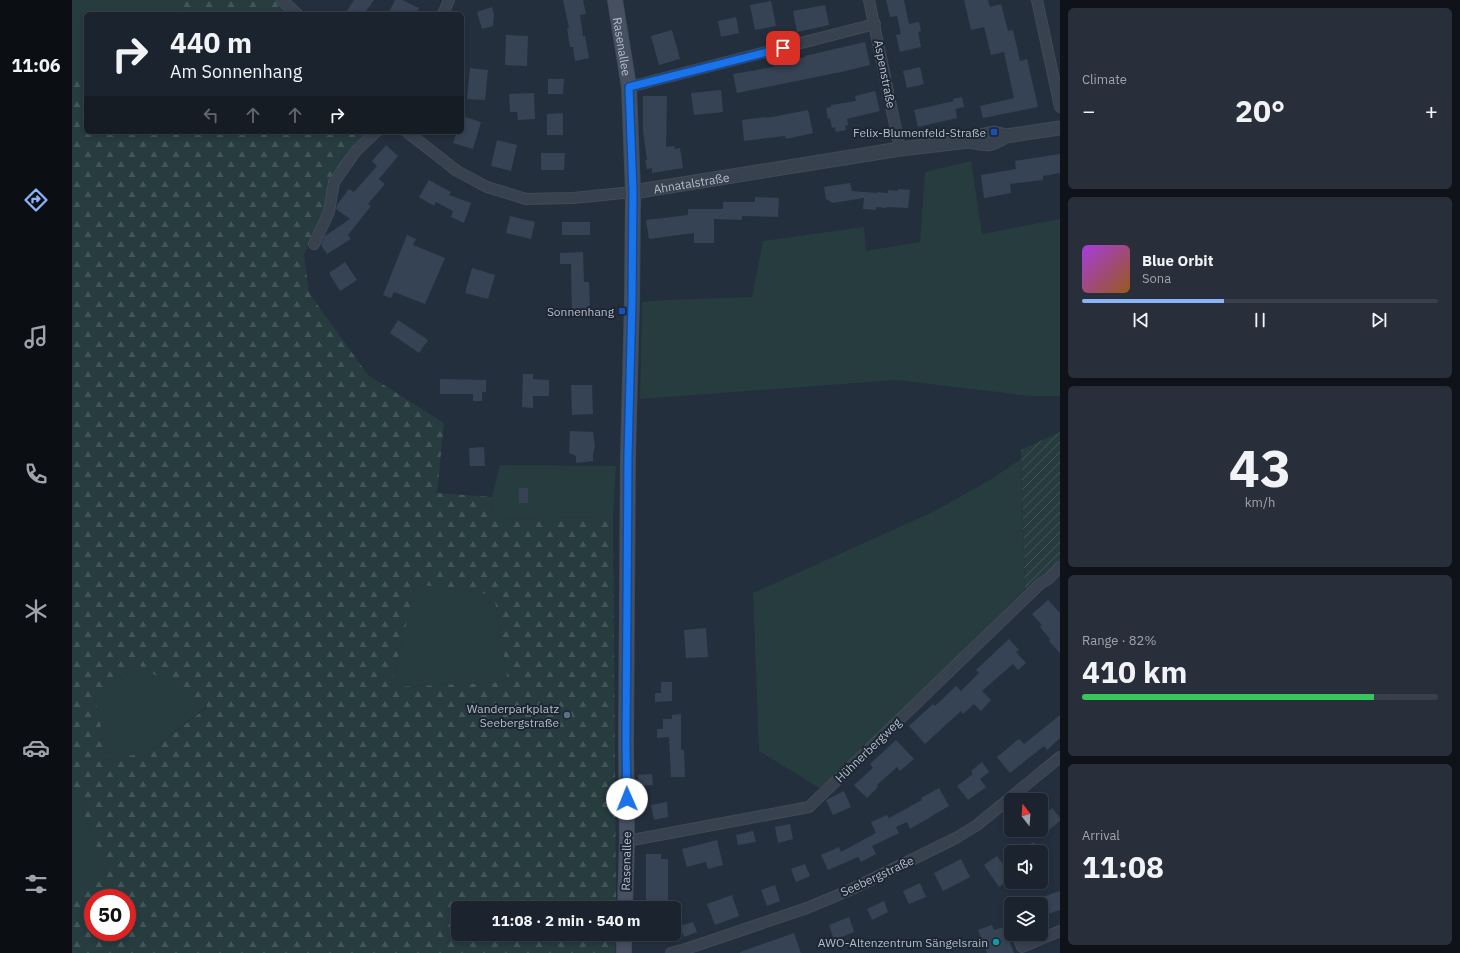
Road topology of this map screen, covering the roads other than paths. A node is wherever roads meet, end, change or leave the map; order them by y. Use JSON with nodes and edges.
{"nodes":[{"id":1,"x":282,"y":0,"type":"edge"},
{"id":2,"x":449,"y":0,"type":"edge"},
{"id":3,"x":614,"y":0,"type":"edge"},
{"id":4,"x":869,"y":0,"type":"edge"},
{"id":5,"x":1038,"y":0,"type":"edge"},
{"id":6,"x":294,"y":12,"type":"edge"},
{"id":7,"x":444,"y":12,"type":"edge"},
{"id":8,"x":875,"y":24,"type":"junction"},
{"id":9,"x":629,"y":87,"type":"junction"},
{"id":10,"x":1060,"y":106,"type":"edge"},
{"id":11,"x":1060,"y":128,"type":"edge"},
{"id":12,"x":374,"y":134,"type":"edge"},
{"id":13,"x":410,"y":134,"type":"edge"},
{"id":14,"x":900,"y":148,"type":"junction"},
{"id":15,"x":633,"y":192,"type":"junction"},
{"id":16,"x":314,"y":244,"type":"dead end"},
{"id":17,"x":1060,"y":567,"type":"edge"},
{"id":18,"x":1060,"y":757,"type":"edge"},
{"id":19,"x":627,"y":841,"type":"junction"},
{"id":20,"x":625,"y":901,"type":"edge"},
{"id":21,"x":1060,"y":931,"type":"edge"},
{"id":22,"x":1048,"y":936,"type":"edge"},
{"id":23,"x":624,"y":941,"type":"edge"},
{"id":24,"x":1020,"y":941,"type":"edge"},
{"id":25,"x":1036,"y":941,"type":"edge"},
{"id":26,"x":624,"y":953,"type":"edge"},
{"id":27,"x":671,"y":953,"type":"edge"}],
"edges":[{"from":1,"to":6,"type":"street"},
{"from":2,"to":7,"type":"street"},
{"from":3,"to":9,"type":"main road","name":"Rasenallee"},
{"from":4,"to":8,"type":"street","name":"Aspenstraße"},
{"from":5,"to":10,"type":"street"},
{"from":8,"to":9,"type":"street"},
{"from":8,"to":14,"type":"street","name":"Aspenstraße"},
{"from":9,"to":15,"type":"main road","name":"Rasenallee"},
{"from":11,"to":14,"type":"street","name":"Ahnatalstraße"},
{"from":12,"to":16,"type":"street"},
{"from":13,"to":15,"type":"street","name":"Ahnatalstraße"},
{"from":14,"to":15,"type":"street","name":"Ahnatalstraße"},
{"from":15,"to":19,"type":"main road","name":"Rasenallee"},
{"from":17,"to":19,"type":"street","name":"Hühnerbergweg"},
{"from":18,"to":27,"type":"street","name":"Seebergstraße"},
{"from":19,"to":20,"type":"main road","name":"Rasenallee"},
{"from":21,"to":22,"type":"street"},
{"from":23,"to":26,"type":"main road"},
{"from":24,"to":25,"type":"street"}]}
